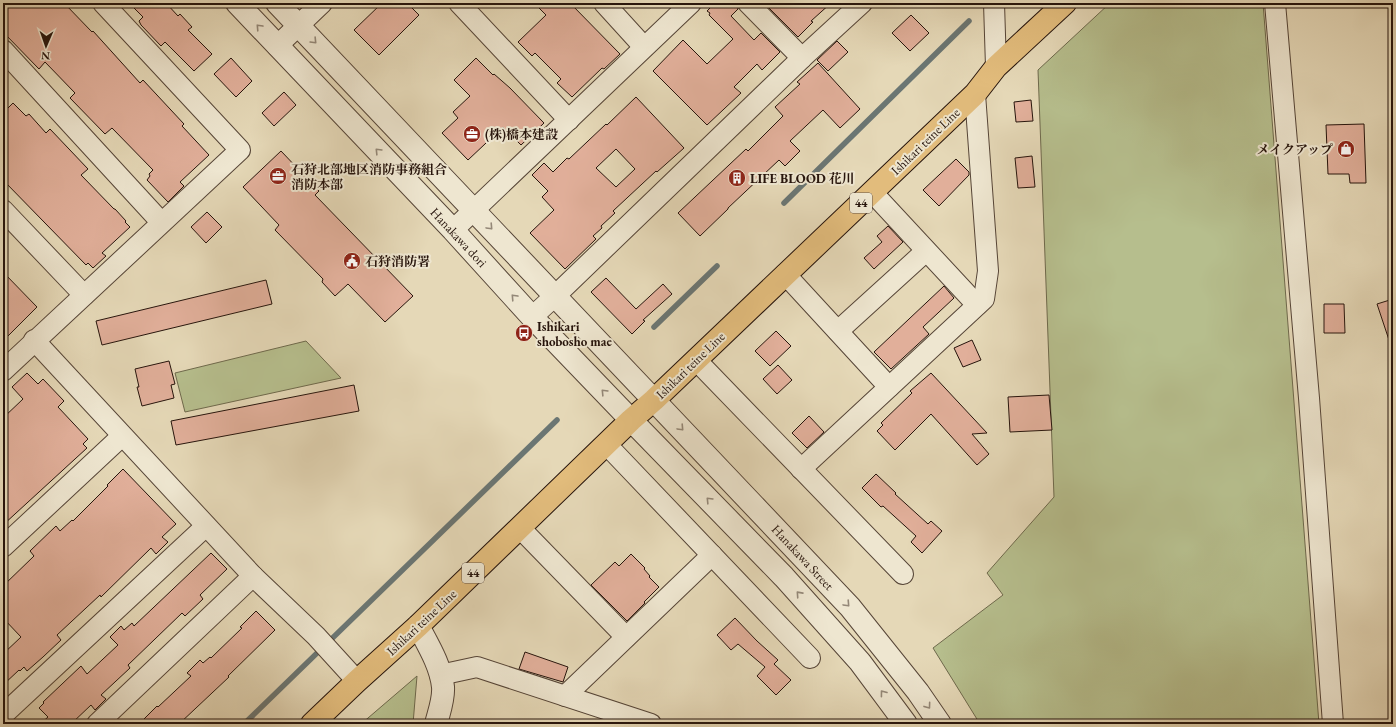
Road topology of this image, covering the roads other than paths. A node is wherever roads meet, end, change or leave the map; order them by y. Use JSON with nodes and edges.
{"nodes":[{"id":1,"x":103,"y":3,"type":"edge"},
{"id":2,"x":237,"y":3,"type":"edge"},
{"id":3,"x":277,"y":3,"type":"edge"},
{"id":4,"x":322,"y":3,"type":"edge"},
{"id":5,"x":459,"y":3,"type":"edge"},
{"id":6,"x":604,"y":3,"type":"edge"},
{"id":7,"x":690,"y":3,"type":"edge"},
{"id":8,"x":748,"y":3,"type":"edge"},
{"id":9,"x":862,"y":3,"type":"edge"},
{"id":10,"x":994,"y":3,"type":"edge"},
{"id":11,"x":1065,"y":3,"type":"edge"},
{"id":12,"x":1275,"y":3,"type":"edge"},
{"id":13,"x":298,"y":26,"type":"junction"},
{"id":14,"x":277,"y":46,"type":"junction"},
{"id":15,"x":644,"y":47,"type":"junction"},
{"id":16,"x":3,"y":50,"type":"edge"},
{"id":17,"x":802,"y":58,"type":"junction"},
{"id":18,"x":996,"y":67,"type":"junction"},
{"id":19,"x":975,"y":94,"type":"junction"},
{"id":20,"x":569,"y":120,"type":"junction"},
{"id":21,"x":872,"y":192,"type":"junction"},
{"id":22,"x":3,"y":210,"type":"edge"},
{"id":23,"x":474,"y":210,"type":"junction"},
{"id":24,"x":162,"y":222,"type":"junction"},
{"id":25,"x":453,"y":230,"type":"junction"},
{"id":26,"x":926,"y":250,"type":"junction"},
{"id":27,"x":785,"y":274,"type":"junction"},
{"id":28,"x":84,"y":295,"type":"junction"},
{"id":29,"x":556,"y":296,"type":"junction"},
{"id":30,"x":978,"y":305,"type":"junction"},
{"id":31,"x":532,"y":317,"type":"junction"},
{"id":32,"x":838,"y":331,"type":"junction"},
{"id":33,"x":34,"y":340,"type":"junction"},
{"id":34,"x":696,"y":360,"type":"junction"},
{"id":35,"x":3,"y":371,"type":"edge"},
{"id":36,"x":889,"y":387,"type":"junction"},
{"id":37,"x":654,"y":400,"type":"junction"},
{"id":38,"x":631,"y":420,"type":"junction"},
{"id":39,"x":122,"y":436,"type":"junction"},
{"id":40,"x":606,"y":444,"type":"junction"},
{"id":41,"x":801,"y":469,"type":"junction"},
{"id":42,"x":206,"y":526,"type":"junction"},
{"id":43,"x":520,"y":528,"type":"junction"},
{"id":44,"x":3,"y":547,"type":"edge"},
{"id":45,"x":712,"y":555,"type":"junction"},
{"id":46,"x":903,"y":574,"type":"dead end"},
{"id":47,"x":253,"y":576,"type":"junction"},
{"id":48,"x":418,"y":626,"type":"junction"},
{"id":49,"x":626,"y":637,"type":"junction"},
{"id":50,"x":810,"y":658,"type":"dead end"},
{"id":51,"x":440,"y":675,"type":"junction"},
{"id":52,"x":357,"y":682,"type":"junction"},
{"id":53,"x":565,"y":696,"type":"junction"},
{"id":54,"x":3,"y":715,"type":"edge"},
{"id":55,"x":97,"y":724,"type":"edge"},
{"id":56,"x":312,"y":724,"type":"edge"},
{"id":57,"x":436,"y":724,"type":"edge"},
{"id":58,"x":651,"y":724,"type":"edge"},
{"id":59,"x":906,"y":724,"type":"edge"},
{"id":60,"x":940,"y":724,"type":"edge"},
{"id":61,"x":1333,"y":724,"type":"edge"}],
"edges":[{"from":1,"to":24,"type":"street"},
{"from":14,"to":2,"type":"street","name":"Hanakawa dori","one_way":true},
{"from":3,"to":13,"type":"street"},
{"from":4,"to":13,"type":"street"},
{"from":5,"to":20,"type":"street"},
{"from":6,"to":15,"type":"street"},
{"from":7,"to":15,"type":"street"},
{"from":8,"to":17,"type":"street"},
{"from":9,"to":17,"type":"street"},
{"from":10,"to":18,"type":"street"},
{"from":11,"to":18,"type":"main road","name":"Ishikari teine Line","number":"44"},
{"from":12,"to":61,"type":"street"},
{"from":13,"to":14,"type":"street"},
{"from":13,"to":23,"type":"street","one_way":true},
{"from":25,"to":14,"type":"street","name":"Hanakawa dori","one_way":true},
{"from":15,"to":20,"type":"street"},
{"from":16,"to":24,"type":"street"},
{"from":17,"to":29,"type":"street"},
{"from":18,"to":19,"type":"main road","name":"Ishikari teine Line","number":"44"},
{"from":19,"to":21,"type":"main road","name":"Ishikari teine Line","number":"44"},
{"from":19,"to":30,"type":"street"},
{"from":20,"to":23,"type":"street"},
{"from":21,"to":26,"type":"street"},
{"from":21,"to":27,"type":"main road","name":"Ishikari teine Line","number":"44"},
{"from":22,"to":28,"type":"street"},
{"from":23,"to":25,"type":"street"},
{"from":23,"to":29,"type":"street","one_way":true},
{"from":24,"to":28,"type":"street"},
{"from":31,"to":25,"type":"street","name":"Hanakawa dori","one_way":true},
{"from":26,"to":30,"type":"street"},
{"from":26,"to":32,"type":"street"},
{"from":27,"to":32,"type":"street"},
{"from":27,"to":34,"type":"main road","name":"Ishikari teine Line","number":"44"},
{"from":28,"to":33,"type":"street"},
{"from":29,"to":31,"type":"street"},
{"from":29,"to":37,"type":"street"},
{"from":30,"to":36,"type":"street"},
{"from":38,"to":31,"type":"street","name":"Hanakawa dori","one_way":true},
{"from":32,"to":36,"type":"street"},
{"from":33,"to":35,"type":"street"},
{"from":33,"to":39,"type":"street"},
{"from":34,"to":37,"type":"main road","name":"Ishikari teine Line","number":"44"},
{"from":34,"to":41,"type":"street"},
{"from":36,"to":41,"type":"street"},
{"from":37,"to":38,"type":"main road","name":"Ishikari teine Line","number":"44"},
{"from":37,"to":60,"type":"street","name":"Hanakawa Street","one_way":true},
{"from":38,"to":40,"type":"main road","name":"Ishikari teine Line","number":"44"},
{"from":59,"to":38,"type":"street","one_way":true},
{"from":39,"to":42,"type":"street"},
{"from":39,"to":44,"type":"street"},
{"from":40,"to":43,"type":"main road","name":"Ishikari teine Line","number":"44"},
{"from":40,"to":45,"type":"street"},
{"from":41,"to":46,"type":"street"},
{"from":42,"to":47,"type":"street"},
{"from":42,"to":54,"type":"street"},
{"from":43,"to":48,"type":"main road","name":"Ishikari teine Line","number":"44"},
{"from":43,"to":49,"type":"street"},
{"from":45,"to":49,"type":"street"},
{"from":45,"to":50,"type":"street"},
{"from":47,"to":52,"type":"street"},
{"from":47,"to":55,"type":"street"},
{"from":48,"to":51,"type":"street"},
{"from":48,"to":52,"type":"main road","name":"Ishikari teine Line","number":"44"},
{"from":49,"to":53,"type":"street"},
{"from":51,"to":53,"type":"street"},
{"from":51,"to":57,"type":"street"},
{"from":52,"to":56,"type":"main road","name":"Ishikari teine Line","number":"44"},
{"from":53,"to":58,"type":"street"}]}
